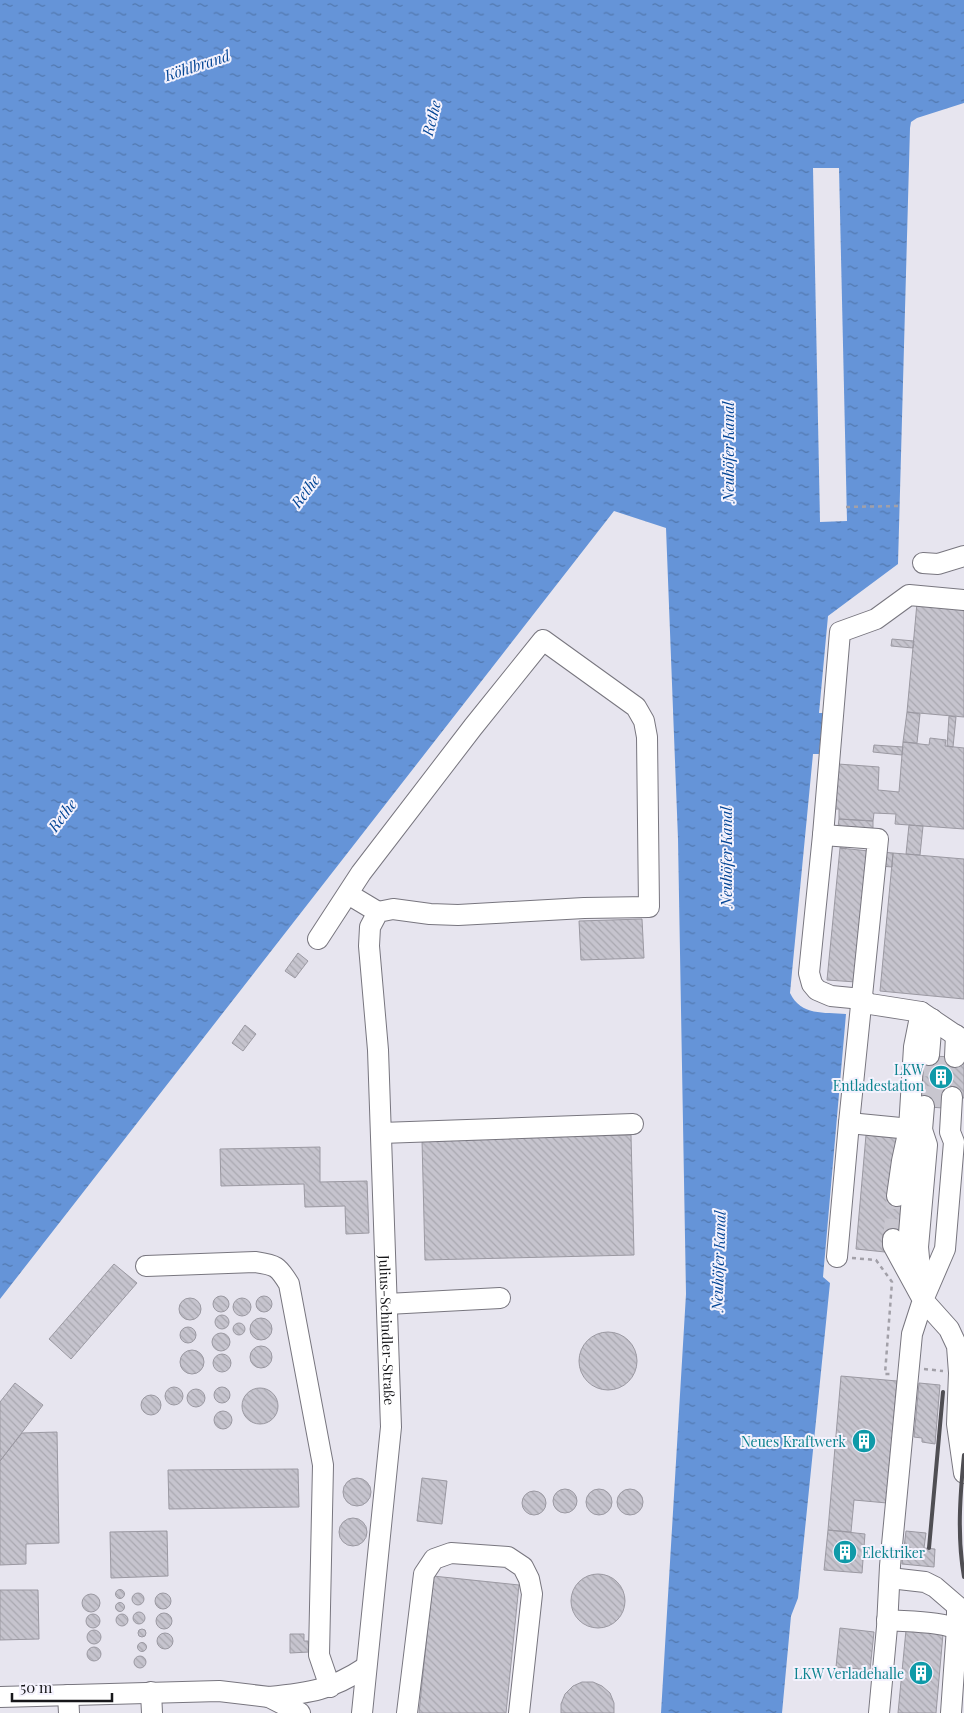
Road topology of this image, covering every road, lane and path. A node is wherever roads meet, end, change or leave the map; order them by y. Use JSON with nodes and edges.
{"nodes":[{"id":1,"x":899,"y":506,"type":"dead end"},
{"id":2,"x":846,"y":507,"type":"dead end"},
{"id":3,"x":964,"y":556,"type":"edge"},
{"id":4,"x":923,"y":563,"type":"dead end"},
{"id":5,"x":964,"y":600,"type":"edge"},
{"id":6,"x":823,"y":835,"type":"junction"},
{"id":7,"x":348,"y":894,"type":"junction"},
{"id":8,"x":378,"y":912,"type":"junction"},
{"id":9,"x":318,"y":939,"type":"dead end"},
{"id":10,"x":862,"y":999,"type":"junction"},
{"id":11,"x":943,"y":1038,"type":"edge"},
{"id":12,"x":849,"y":1122,"type":"junction"},
{"id":13,"x":633,"y":1124,"type":"dead end"},
{"id":14,"x":936,"y":1131,"type":"edge"},
{"id":15,"x":381,"y":1133,"type":"junction"},
{"id":16,"x":897,"y":1196,"type":"tunnel mouth"},
{"id":17,"x":917,"y":1246,"type":"junction"},
{"id":18,"x":837,"y":1258,"type":"joint"},
{"id":19,"x":146,"y":1266,"type":"dead end"},
{"id":20,"x":500,"y":1298,"type":"dead end"},
{"id":21,"x":923,"y":1300,"type":"junction"},
{"id":22,"x":387,"y":1304,"type":"junction"},
{"id":23,"x":964,"y":1324,"type":"edge"},
{"id":24,"x":959,"y":1373,"type":"junction"},
{"id":25,"x":908,"y":1380,"type":"junction"},
{"id":26,"x":960,"y":1424,"type":"edge"},
{"id":27,"x":964,"y":1473,"type":"edge"},
{"id":28,"x":890,"y":1578,"type":"junction"},
{"id":29,"x":887,"y":1620,"type":"junction"},
{"id":30,"x":960,"y":1620,"type":"edge"},
{"id":31,"x":366,"y":1667,"type":"junction"},
{"id":32,"x":330,"y":1687,"type":"junction"},
{"id":33,"x":151,"y":1692,"type":"junction"},
{"id":34,"x":0,"y":1697,"type":"edge"},
{"id":35,"x":269,"y":1698,"type":"junction"},
{"id":36,"x":69,"y":1704,"type":"edge"},
{"id":37,"x":152,"y":1713,"type":"edge"},
{"id":38,"x":300,"y":1713,"type":"edge"},
{"id":39,"x":362,"y":1713,"type":"edge"},
{"id":40,"x":407,"y":1713,"type":"edge"},
{"id":41,"x":519,"y":1713,"type":"edge"},
{"id":42,"x":879,"y":1713,"type":"edge"},
{"id":43,"x":951,"y":1713,"type":"edge"}],
"edges":[{"from":1,"to":2,"type":"path"},
{"from":3,"to":4,"type":"street"},
{"from":5,"to":6,"type":"street"},
{"from":6,"to":10,"type":"street"},
{"from":6,"to":10,"type":"street"},
{"from":7,"to":8,"type":"street"},
{"from":7,"to":8,"type":"street"},
{"from":7,"to":9,"type":"street"},
{"from":8,"to":15,"type":"street","name":"Julius-Schindler-Straße"},
{"from":10,"to":11,"type":"street"},
{"from":10,"to":12,"type":"street"},
{"from":11,"to":14,"type":"street"},
{"from":12,"to":14,"type":"street"},
{"from":12,"to":18,"type":"street"},
{"from":13,"to":15,"type":"street"},
{"from":14,"to":14,"type":"street"},
{"from":14,"to":16,"type":"street"},
{"from":14,"to":17,"type":"street"},
{"from":14,"to":17,"type":"street"},
{"from":15,"to":22,"type":"street","name":"Julius-Schindler-Straße"},
{"from":17,"to":21,"type":"street"},
{"from":17,"to":21,"type":"street"},
{"from":18,"to":25,"type":"path"},
{"from":19,"to":32,"type":"street"},
{"from":20,"to":22,"type":"street"},
{"from":21,"to":24,"type":"street"},
{"from":21,"to":25,"type":"street"},
{"from":22,"to":31,"type":"street","name":"Julius-Schindler-Straße"},
{"from":23,"to":24,"type":"street"},
{"from":24,"to":25,"type":"path"},
{"from":24,"to":26,"type":"street"},
{"from":25,"to":28,"type":"street"},
{"from":26,"to":27,"type":"street"},
{"from":28,"to":29,"type":"street"},
{"from":28,"to":30,"type":"street"},
{"from":29,"to":30,"type":"street"},
{"from":29,"to":42,"type":"street"},
{"from":30,"to":43,"type":"street"},
{"from":31,"to":32,"type":"street"},
{"from":31,"to":39,"type":"street","name":"Julius-Schindler-Straße"},
{"from":32,"to":35,"type":"street"},
{"from":33,"to":35,"type":"street"},
{"from":33,"to":36,"type":"street"},
{"from":33,"to":37,"type":"street"},
{"from":34,"to":36,"type":"street"},
{"from":35,"to":38,"type":"street"},
{"from":40,"to":41,"type":"street"}]}
